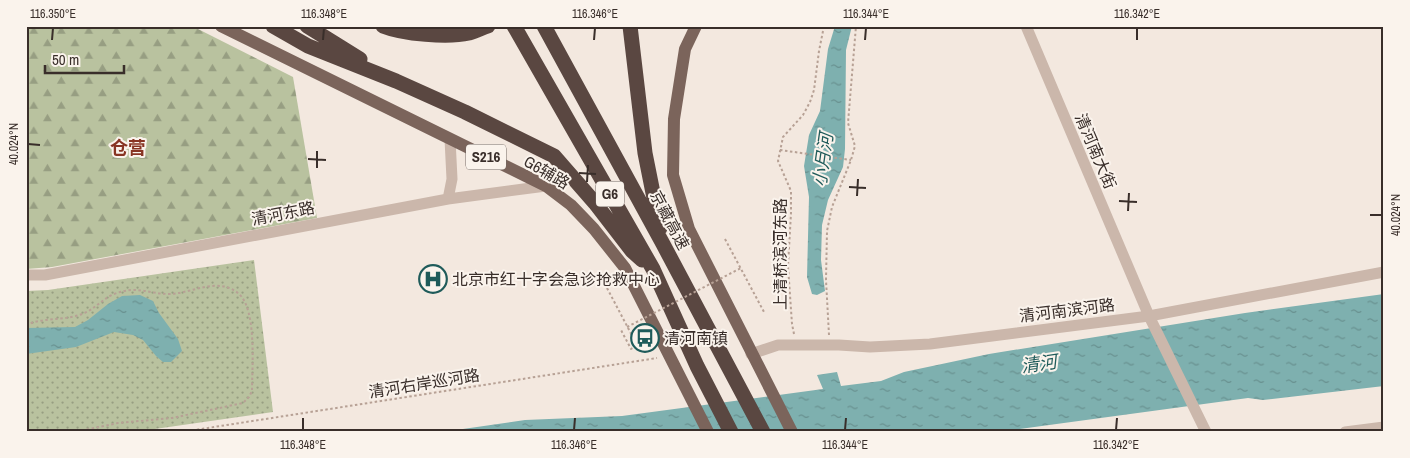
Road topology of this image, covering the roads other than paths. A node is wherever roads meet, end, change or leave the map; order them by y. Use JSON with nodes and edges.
{"nodes":[{"id":1,"x":221,"y":26,"type":"edge"},
{"id":2,"x":273,"y":26,"type":"edge"},
{"id":3,"x":307,"y":26,"type":"edge"},
{"id":4,"x":382,"y":26,"type":"edge"},
{"id":5,"x":488,"y":26,"type":"edge"},
{"id":6,"x":514,"y":26,"type":"edge"},
{"id":7,"x":544,"y":26,"type":"edge"},
{"id":8,"x":630,"y":26,"type":"edge"},
{"id":9,"x":638,"y":26,"type":"edge"},
{"id":10,"x":696,"y":26,"type":"edge"},
{"id":11,"x":1026,"y":26,"type":"edge"},
{"id":12,"x":634,"y":53,"type":"junction"},
{"id":13,"x":396,"y":81,"type":"junction"},
{"id":14,"x":450,"y":139,"type":"junction"},
{"id":15,"x":546,"y":186,"type":"junction"},
{"id":16,"x":448,"y":199,"type":"junction"},
{"id":17,"x":663,"y":244,"type":"junction"},
{"id":18,"x":653,"y":268,"type":"junction"},
{"id":19,"x":1384,"y":272,"type":"edge"},
{"id":20,"x":26,"y":276,"type":"edge"},
{"id":21,"x":1149,"y":316,"type":"junction"},
{"id":22,"x":751,"y":354,"type":"junction"},
{"id":23,"x":1384,"y":426,"type":"edge"},
{"id":24,"x":708,"y":432,"type":"edge"},
{"id":25,"x":731,"y":432,"type":"edge"},
{"id":26,"x":763,"y":432,"type":"edge"},
{"id":27,"x":792,"y":432,"type":"edge"},
{"id":28,"x":1206,"y":432,"type":"edge"},
{"id":29,"x":1345,"y":432,"type":"edge"}],
"edges":[{"from":1,"to":14,"type":"main road","name":"G6辅路","number":"S216"},
{"from":2,"to":13,"type":"highway"},
{"from":3,"to":13,"type":"highway"},
{"from":4,"to":5,"type":"highway"},
{"from":6,"to":18,"type":"highway","number":"G6"},
{"from":7,"to":17,"type":"highway","name":"京藏高速","number":"G6"},
{"from":8,"to":12,"type":"highway"},
{"from":9,"to":12,"type":"highway"},
{"from":10,"to":22,"type":"main road"},
{"from":11,"to":21,"type":"street","name":"清河南大街"},
{"from":12,"to":17,"type":"highway"},
{"from":13,"to":18,"type":"highway"},
{"from":14,"to":15,"type":"main road","name":"G6辅路","number":"S216"},
{"from":14,"to":16,"type":"street"},
{"from":15,"to":16,"type":"street","name":"清河东路"},
{"from":15,"to":24,"type":"main road","name":"G6辅路","number":"S216"},
{"from":16,"to":20,"type":"street","name":"清河东路"},
{"from":17,"to":26,"type":"highway","name":"京藏高速","number":"G6"},
{"from":18,"to":25,"type":"highway","number":"G6"},
{"from":19,"to":21,"type":"street","name":"清河南滨河路"},
{"from":21,"to":22,"type":"street","name":"清河南滨河路"},
{"from":21,"to":28,"type":"street","name":"清河南大街"},
{"from":22,"to":27,"type":"main road"},
{"from":23,"to":29,"type":"street"}]}
